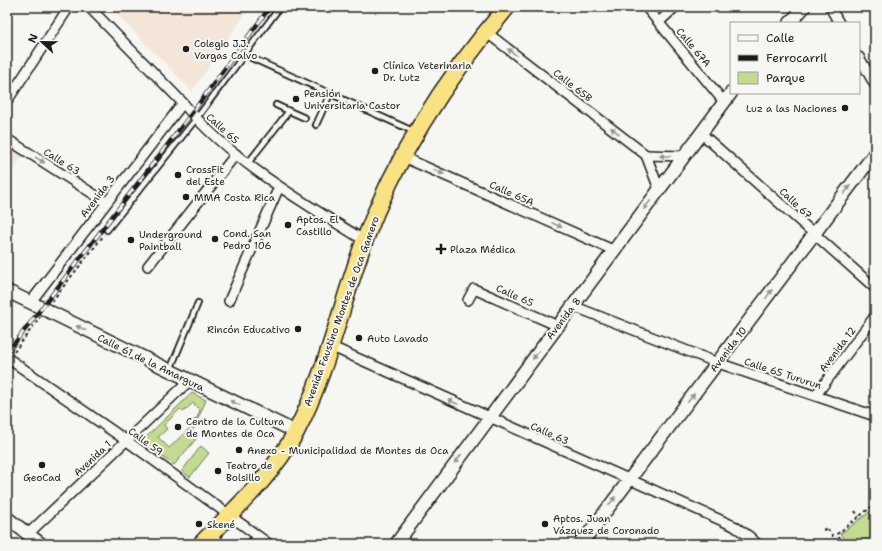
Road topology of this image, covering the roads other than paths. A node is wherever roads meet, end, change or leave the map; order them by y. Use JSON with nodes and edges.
{"nodes":[{"id":1,"x":69,"y":7,"type":"edge"},
{"id":2,"x":89,"y":7,"type":"edge"},
{"id":3,"x":280,"y":7,"type":"edge"},
{"id":4,"x":507,"y":7,"type":"edge"},
{"id":5,"x":646,"y":7,"type":"edge"},
{"id":6,"x":675,"y":7,"type":"edge"},
{"id":7,"x":804,"y":7,"type":"edge"},
{"id":8,"x":830,"y":7,"type":"edge"},
{"id":9,"x":659,"y":22,"type":"junction"},
{"id":10,"x":791,"y":22,"type":"edge"},
{"id":11,"x":838,"y":22,"type":"edge"},
{"id":12,"x":486,"y":32,"type":"junction"},
{"id":13,"x":245,"y":55,"type":"junction"},
{"id":14,"x":860,"y":59,"type":"edge"},
{"id":15,"x":875,"y":85,"type":"edge"},
{"id":16,"x":330,"y":94,"type":"junction"},
{"id":17,"x":728,"y":97,"type":"edge"},
{"id":18,"x":7,"y":101,"type":"edge"},
{"id":19,"x":183,"y":103,"type":"junction"},
{"id":20,"x":276,"y":105,"type":"dead end"},
{"id":21,"x":289,"y":111,"type":"junction"},
{"id":22,"x":305,"y":118,"type":"dead end"},
{"id":23,"x":196,"y":119,"type":"junction"},
{"id":24,"x":316,"y":125,"type":"dead end"},
{"id":25,"x":417,"y":133,"type":"junction"},
{"id":26,"x":702,"y":134,"type":"junction"},
{"id":27,"x":7,"y":140,"type":"edge"},
{"id":28,"x":875,"y":153,"type":"edge"},
{"id":29,"x":236,"y":154,"type":"junction"},
{"id":30,"x":646,"y":155,"type":"junction"},
{"id":31,"x":684,"y":156,"type":"junction"},
{"id":32,"x":403,"y":157,"type":"junction"},
{"id":33,"x":248,"y":163,"type":"junction"},
{"id":34,"x":279,"y":187,"type":"junction"},
{"id":35,"x":659,"y":189,"type":"junction"},
{"id":36,"x":106,"y":202,"type":"junction"},
{"id":37,"x":108,"y":230,"type":"road end"},
{"id":38,"x":813,"y":234,"type":"junction"},
{"id":39,"x":364,"y":241,"type":"junction"},
{"id":40,"x":613,"y":250,"type":"junction"},
{"id":41,"x":148,"y":266,"type":"dead end"},
{"id":42,"x":875,"y":288,"type":"edge"},
{"id":43,"x":7,"y":291,"type":"edge"},
{"id":44,"x":468,"y":300,"type":"dead end"},
{"id":45,"x":229,"y":301,"type":"dead end"},
{"id":46,"x":30,"y":303,"type":"junction"},
{"id":47,"x":198,"y":303,"type":"dead end"},
{"id":48,"x":573,"y":306,"type":"junction"},
{"id":49,"x":875,"y":316,"type":"edge"},
{"id":50,"x":558,"y":326,"type":"junction"},
{"id":51,"x":330,"y":346,"type":"junction"},
{"id":52,"x":9,"y":359,"type":"road end"},
{"id":53,"x":718,"y":363,"type":"junction"},
{"id":54,"x":170,"y":372,"type":"junction"},
{"id":55,"x":189,"y":381,"type":"junction"},
{"id":56,"x":816,"y":395,"type":"junction"},
{"id":57,"x":875,"y":416,"type":"edge"},
{"id":58,"x":488,"y":418,"type":"junction"},
{"id":59,"x":296,"y":432,"type":"junction"},
{"id":60,"x":126,"y":440,"type":"junction"},
{"id":61,"x":628,"y":480,"type":"junction"},
{"id":62,"x":231,"y":516,"type":"junction"},
{"id":63,"x":7,"y":518,"type":"edge"},
{"id":64,"x":28,"y":534,"type":"junction"},
{"id":65,"x":206,"y":539,"type":"edge"},
{"id":66,"x":41,"y":544,"type":"edge"},
{"id":67,"x":224,"y":544,"type":"edge"},
{"id":68,"x":269,"y":544,"type":"edge"},
{"id":69,"x":396,"y":544,"type":"edge"},
{"id":70,"x":581,"y":544,"type":"edge"},
{"id":71,"x":757,"y":544,"type":"edge"}],
"edges":[{"from":1,"to":18,"type":"street"},
{"from":2,"to":19,"type":"street","name":"Calle 65"},
{"from":3,"to":13,"type":"lane"},
{"from":4,"to":12,"type":"highway","name":"Avenida Faustino Montes de Oca Gamero"},
{"from":5,"to":9,"type":"street","name":"Calle 67A"},
{"from":6,"to":9,"type":"street"},
{"from":7,"to":10,"type":"street"},
{"from":8,"to":11,"type":"street"},
{"from":9,"to":17,"type":"street","name":"Calle 67A"},
{"from":12,"to":25,"type":"highway","name":"Avenida Faustino Montes de Oca Gamero"},
{"from":30,"to":12,"type":"street","name":"Calle 65B","one_way":true},
{"from":13,"to":16,"type":"lane"},
{"from":13,"to":23,"type":"lane"},
{"from":14,"to":15,"type":"street"},
{"from":16,"to":24,"type":"lane"},
{"from":16,"to":25,"type":"lane"},
{"from":17,"to":26,"type":"street","name":"Avenida 8"},
{"from":19,"to":23,"type":"street","name":"Calle 65"},
{"from":19,"to":36,"type":"street","name":"Avenida 3"},
{"from":20,"to":21,"type":"lane"},
{"from":21,"to":22,"type":"lane"},
{"from":21,"to":33,"type":"lane"},
{"from":23,"to":29,"type":"street","name":"Calle 65"},
{"from":23,"to":37,"type":"lane"},
{"from":25,"to":32,"type":"highway","name":"Avenida Faustino Montes de Oca Gamero"},
{"from":26,"to":31,"type":"street","name":"Avenida 8"},
{"from":26,"to":38,"type":"street","name":"Calle 67"},
{"from":27,"to":36,"type":"street","name":"Calle 63","one_way":true},
{"from":38,"to":28,"type":"street","name":"Avenida 10","one_way":true},
{"from":29,"to":33,"type":"street","name":"Calle 65"},
{"from":29,"to":41,"type":"street"},
{"from":31,"to":30,"type":"street","one_way":true},
{"from":30,"to":35,"type":"street"},
{"from":31,"to":35,"type":"street","name":"Avenida 8"},
{"from":32,"to":39,"type":"highway","name":"Avenida Faustino Montes de Oca Gamero"},
{"from":32,"to":40,"type":"street","name":"Calle 65A","one_way":true},
{"from":33,"to":34,"type":"street","name":"Calle 65"},
{"from":34,"to":39,"type":"street","name":"Calle 65"},
{"from":34,"to":45,"type":"street"},
{"from":35,"to":40,"type":"street","name":"Avenida 8","one_way":true},
{"from":36,"to":46,"type":"street","name":"Avenida 3"},
{"from":38,"to":42,"type":"street","name":"Calle 67"},
{"from":53,"to":38,"type":"street","name":"Avenida 10","one_way":true},
{"from":39,"to":51,"type":"highway","name":"Avenida Faustino Montes de Oca Gamero"},
{"from":40,"to":48,"type":"street","name":"Avenida 8"},
{"from":43,"to":46,"type":"street","name":"Calle 61 de la Amargura"},
{"from":44,"to":50,"type":"street","name":"Calle 65"},
{"from":54,"to":46,"type":"street","name":"Calle 61 de la Amargura","one_way":true},
{"from":47,"to":54,"type":"lane"},
{"from":48,"to":50,"type":"street","name":"Avenida 8"},
{"from":48,"to":53,"type":"street","name":"Calle 65 Tururun"},
{"from":49,"to":56,"type":"street","name":"Avenida 12"},
{"from":50,"to":58,"type":"street","name":"Avenida 8","one_way":true},
{"from":58,"to":51,"type":"street","name":"Calle 63","one_way":true},
{"from":51,"to":59,"type":"highway","name":"Avenida Faustino Montes de Oca Gamero"},
{"from":52,"to":60,"type":"street","name":"Calle 59"},
{"from":53,"to":56,"type":"street","name":"Calle 65 Tururun"},
{"from":61,"to":53,"type":"street","name":"Avenida 10","one_way":true},
{"from":54,"to":55,"type":"street","name":"Calle 61 de la Amargura"},
{"from":59,"to":55,"type":"street","name":"Calle 61 de la Amargura","one_way":true},
{"from":55,"to":60,"type":"street","name":"Avenida 1"},
{"from":56,"to":57,"type":"street","name":"Calle 65 Tururun"},
{"from":58,"to":61,"type":"street","name":"Calle 63"},
{"from":58,"to":69,"type":"street","name":"Avenida 8","one_way":true},
{"from":59,"to":62,"type":"highway","name":"Avenida Faustino Montes de Oca Gamero"},
{"from":60,"to":62,"type":"street","name":"Calle 59"},
{"from":60,"to":64,"type":"street","name":"Avenida 1"},
{"from":70,"to":61,"type":"street","name":"Avenida 10","one_way":true},
{"from":61,"to":71,"type":"street","name":"Calle 63"},
{"from":62,"to":65,"type":"highway","name":"Avenida Faustino Montes de Oca Gamero"},
{"from":62,"to":68,"type":"street","name":"Calle 59"},
{"from":63,"to":64,"type":"street"},
{"from":64,"to":66,"type":"street"},
{"from":65,"to":67,"type":"lane"}]}
